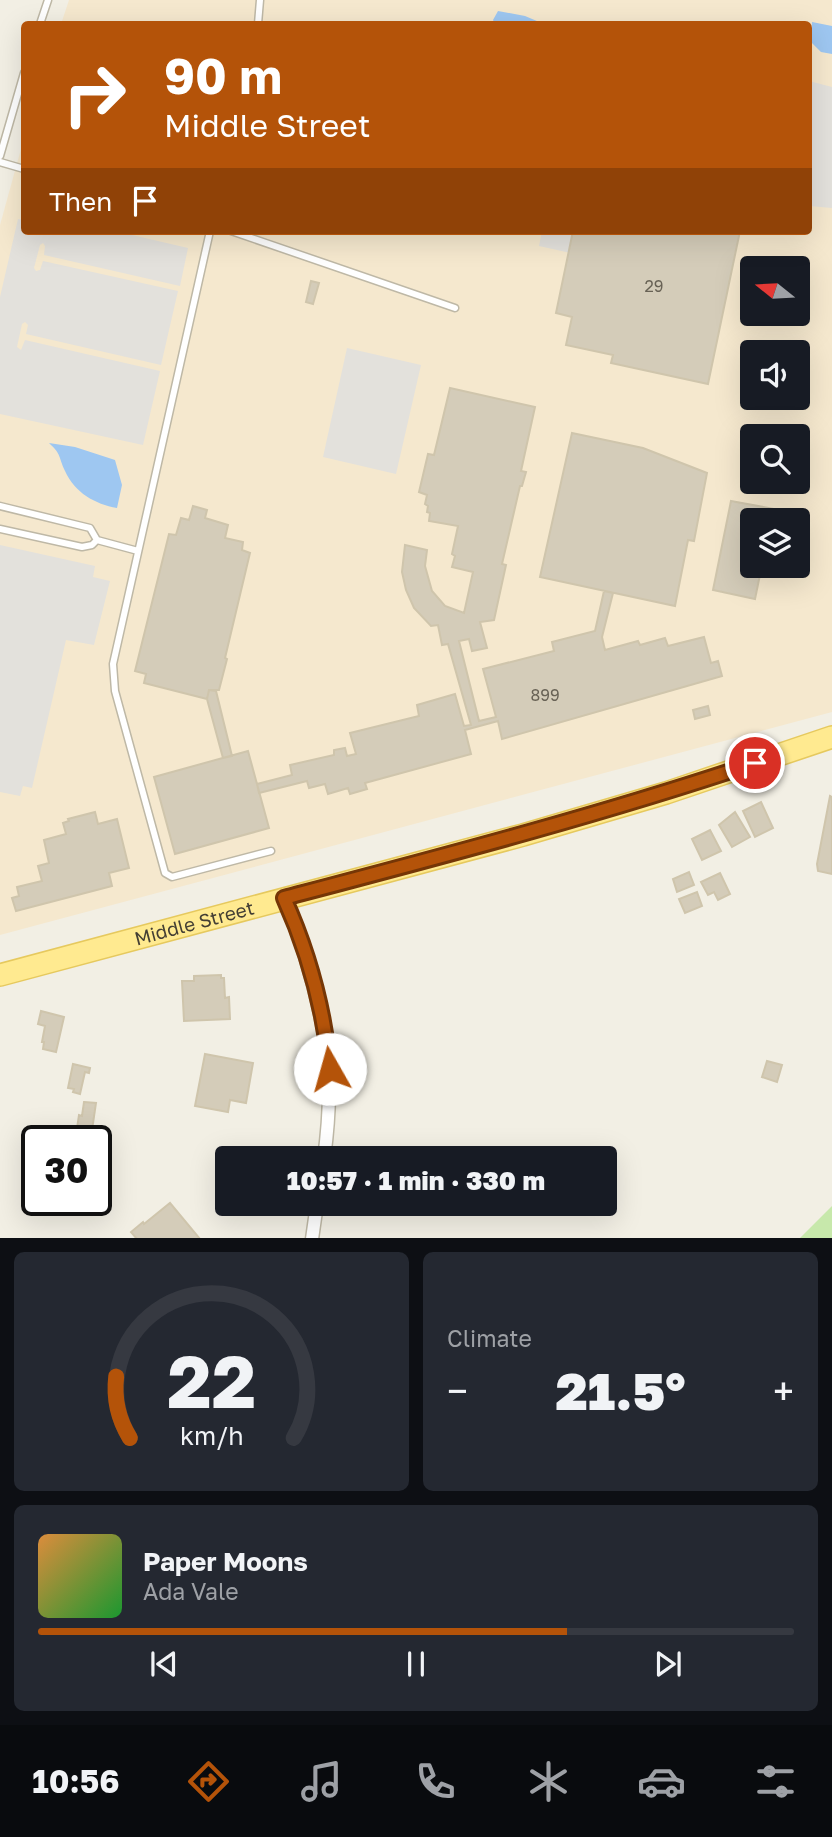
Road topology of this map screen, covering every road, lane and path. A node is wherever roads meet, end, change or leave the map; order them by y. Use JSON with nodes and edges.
{"nodes":[{"id":1,"x":48,"y":0,"type":"edge"},
{"id":2,"x":260,"y":0,"type":"edge"},
{"id":3,"x":41,"y":21,"type":"edge"},
{"id":4,"x":258,"y":21,"type":"edge"},
{"id":5,"x":21,"y":83,"type":"edge"},
{"id":6,"x":0,"y":156,"type":"edge"},
{"id":7,"x":0,"y":162,"type":"edge"},
{"id":8,"x":21,"y":168,"type":"edge"},
{"id":9,"x":209,"y":235,"type":"edge"},
{"id":10,"x":242,"y":235,"type":"edge"},
{"id":11,"x":455,"y":309,"type":"dead end"},
{"id":12,"x":0,"y":506,"type":"edge"},
{"id":13,"x":0,"y":529,"type":"edge"},
{"id":14,"x":97,"y":540,"type":"junction"},
{"id":15,"x":138,"y":551,"type":"junction"},
{"id":16,"x":832,"y":737,"type":"edge"},
{"id":17,"x":271,"y":850,"type":"dead end"},
{"id":18,"x":284,"y":898,"type":"junction"},
{"id":19,"x":0,"y":975,"type":"edge"},
{"id":20,"x":325,"y":1146,"type":"edge"},
{"id":21,"x":315,"y":1216,"type":"edge"},
{"id":22,"x":312,"y":1238,"type":"edge"}],
"edges":[{"from":1,"to":3,"type":"lane"},
{"from":2,"to":4,"type":"lane"},
{"from":5,"to":6,"type":"lane"},
{"from":7,"to":8,"type":"lane"},
{"from":9,"to":15,"type":"lane"},
{"from":10,"to":11,"type":"lane"},
{"from":12,"to":14,"type":"lane"},
{"from":13,"to":14,"type":"lane"},
{"from":14,"to":15,"type":"lane"},
{"from":15,"to":17,"type":"lane"},
{"from":16,"to":18,"type":"main road","name":"Middle Street"},
{"from":18,"to":19,"type":"main road","name":"Middle Street"},
{"from":18,"to":20,"type":"street"},
{"from":21,"to":22,"type":"street"}]}
